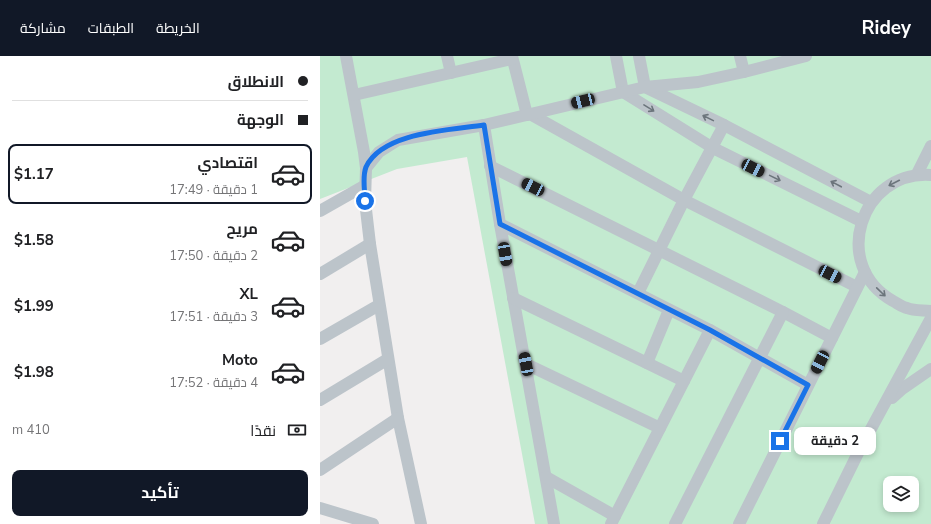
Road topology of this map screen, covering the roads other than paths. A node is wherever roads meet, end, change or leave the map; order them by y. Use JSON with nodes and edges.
{"nodes":[{"id":1,"x":346,"y":56,"type":"edge"},
{"id":2,"x":447,"y":56,"type":"edge"},
{"id":3,"x":616,"y":56,"type":"edge"},
{"id":4,"x":639,"y":56,"type":"edge"},
{"id":5,"x":740,"y":56,"type":"edge"},
{"id":6,"x":806,"y":56,"type":"edge"},
{"id":7,"x":512,"y":58,"type":"edge"},
{"id":8,"x":744,"y":72,"type":"junction"},
{"id":9,"x":451,"y":73,"type":"junction"},
{"id":10,"x":645,"y":87,"type":"junction"},
{"id":11,"x":624,"y":92,"type":"junction"},
{"id":12,"x":354,"y":95,"type":"junction"},
{"id":13,"x":528,"y":114,"type":"junction"},
{"id":14,"x":484,"y":125,"type":"junction"},
{"id":15,"x":724,"y":125,"type":"junction"},
{"id":16,"x":931,"y":146,"type":"edge"},
{"id":17,"x":713,"y":148,"type":"junction"},
{"id":18,"x":490,"y":166,"type":"junction"},
{"id":19,"x":366,"y":168,"type":"junction"},
{"id":20,"x":917,"y":174,"type":"junction"},
{"id":21,"x":931,"y":175,"type":"edge"},
{"id":22,"x":364,"y":186,"type":"junction"},
{"id":23,"x":684,"y":200,"type":"junction"},
{"id":24,"x":870,"y":202,"type":"junction"},
{"id":25,"x":320,"y":211,"type":"edge"},
{"id":26,"x":861,"y":221,"type":"junction"},
{"id":27,"x":500,"y":224,"type":"junction"},
{"id":28,"x":370,"y":244,"type":"junction"},
{"id":29,"x":660,"y":249,"type":"junction"},
{"id":30,"x":865,"y":272,"type":"junction"},
{"id":31,"x":320,"y":274,"type":"edge"},
{"id":32,"x":857,"y":287,"type":"junction"},
{"id":33,"x":638,"y":294,"type":"junction"},
{"id":34,"x":513,"y":298,"type":"junction"},
{"id":35,"x":379,"y":305,"type":"junction"},
{"id":36,"x":669,"y":310,"type":"junction"},
{"id":37,"x":931,"y":311,"type":"edge"},
{"id":38,"x":783,"y":312,"type":"junction"},
{"id":39,"x":931,"y":318,"type":"edge"},
{"id":40,"x":710,"y":330,"type":"junction"},
{"id":41,"x":832,"y":338,"type":"junction"},
{"id":42,"x":320,"y":339,"type":"edge"},
{"id":43,"x":759,"y":358,"type":"junction"},
{"id":44,"x":388,"y":359,"type":"junction"},
{"id":45,"x":647,"y":363,"type":"junction"},
{"id":46,"x":526,"y":364,"type":"junction"},
{"id":47,"x":931,"y":369,"type":"edge"},
{"id":48,"x":684,"y":381,"type":"junction"},
{"id":49,"x":808,"y":385,"type":"junction"},
{"id":50,"x":320,"y":400,"type":"edge"},
{"id":51,"x":883,"y":408,"type":"junction"},
{"id":52,"x":398,"y":418,"type":"junction"},
{"id":53,"x":660,"y":428,"type":"junction"},
{"id":54,"x":320,"y":470,"type":"edge"},
{"id":55,"x":546,"y":477,"type":"junction"},
{"id":56,"x":320,"y":508,"type":"edge"},
{"id":57,"x":830,"y":508,"type":"junction"},
{"id":58,"x":613,"y":520,"type":"edge"},
{"id":59,"x":373,"y":524,"type":"edge"},
{"id":60,"x":421,"y":524,"type":"edge"},
{"id":61,"x":554,"y":524,"type":"edge"},
{"id":62,"x":675,"y":524,"type":"edge"},
{"id":63,"x":739,"y":524,"type":"edge"},
{"id":64,"x":823,"y":524,"type":"edge"},
{"id":65,"x":834,"y":524,"type":"edge"}],
"edges":[{"from":1,"to":12,"type":"street"},
{"from":2,"to":9,"type":"street"},
{"from":3,"to":11,"type":"street"},
{"from":4,"to":10,"type":"street"},
{"from":5,"to":8,"type":"street"},
{"from":6,"to":8,"type":"street"},
{"from":7,"to":9,"type":"street"},
{"from":7,"to":13,"type":"street"},
{"from":8,"to":10,"type":"street"},
{"from":9,"to":12,"type":"street"},
{"from":10,"to":11,"type":"street"},
{"from":15,"to":10,"type":"street","one_way":true},
{"from":11,"to":13,"type":"street"},
{"from":11,"to":17,"type":"street","one_way":true},
{"from":12,"to":19,"type":"street"},
{"from":13,"to":14,"type":"street"},
{"from":13,"to":23,"type":"street"},
{"from":14,"to":18,"type":"street"},
{"from":14,"to":19,"type":"street"},
{"from":15,"to":17,"type":"street"},
{"from":24,"to":15,"type":"street","one_way":true},
{"from":16,"to":20,"type":"street"},
{"from":17,"to":23,"type":"street"},
{"from":17,"to":26,"type":"street","one_way":true},
{"from":18,"to":27,"type":"street"},
{"from":18,"to":29,"type":"street"},
{"from":19,"to":22,"type":"street"},
{"from":20,"to":21,"type":"street"},
{"from":20,"to":24,"type":"street","one_way":true},
{"from":22,"to":25,"type":"street"},
{"from":22,"to":28,"type":"street"},
{"from":23,"to":29,"type":"street"},
{"from":23,"to":32,"type":"street"},
{"from":24,"to":26,"type":"street"},
{"from":26,"to":30,"type":"street"},
{"from":27,"to":33,"type":"street"},
{"from":27,"to":34,"type":"street"},
{"from":28,"to":31,"type":"street"},
{"from":28,"to":35,"type":"street"},
{"from":29,"to":33,"type":"street"},
{"from":29,"to":38,"type":"street"},
{"from":30,"to":32,"type":"street"},
{"from":30,"to":37,"type":"street","one_way":true},
{"from":32,"to":41,"type":"street"},
{"from":33,"to":36,"type":"street"},
{"from":34,"to":45,"type":"street"},
{"from":34,"to":46,"type":"street"},
{"from":35,"to":42,"type":"street"},
{"from":35,"to":44,"type":"street"},
{"from":36,"to":40,"type":"street"},
{"from":36,"to":45,"type":"street"},
{"from":38,"to":41,"type":"street"},
{"from":38,"to":43,"type":"street"},
{"from":39,"to":51,"type":"street"},
{"from":40,"to":43,"type":"street"},
{"from":40,"to":48,"type":"street"},
{"from":41,"to":49,"type":"street"},
{"from":43,"to":49,"type":"street"},
{"from":43,"to":62,"type":"street"},
{"from":44,"to":50,"type":"street"},
{"from":44,"to":52,"type":"street"},
{"from":45,"to":48,"type":"street"},
{"from":46,"to":53,"type":"street"},
{"from":46,"to":55,"type":"street"},
{"from":47,"to":51,"type":"street"},
{"from":48,"to":53,"type":"street"},
{"from":49,"to":63,"type":"street"},
{"from":51,"to":57,"type":"street"},
{"from":52,"to":54,"type":"street"},
{"from":52,"to":60,"type":"street"},
{"from":53,"to":58,"type":"street"},
{"from":55,"to":58,"type":"street"},
{"from":55,"to":61,"type":"street"},
{"from":56,"to":59,"type":"street"},
{"from":57,"to":64,"type":"street"},
{"from":57,"to":65,"type":"street"}]}
